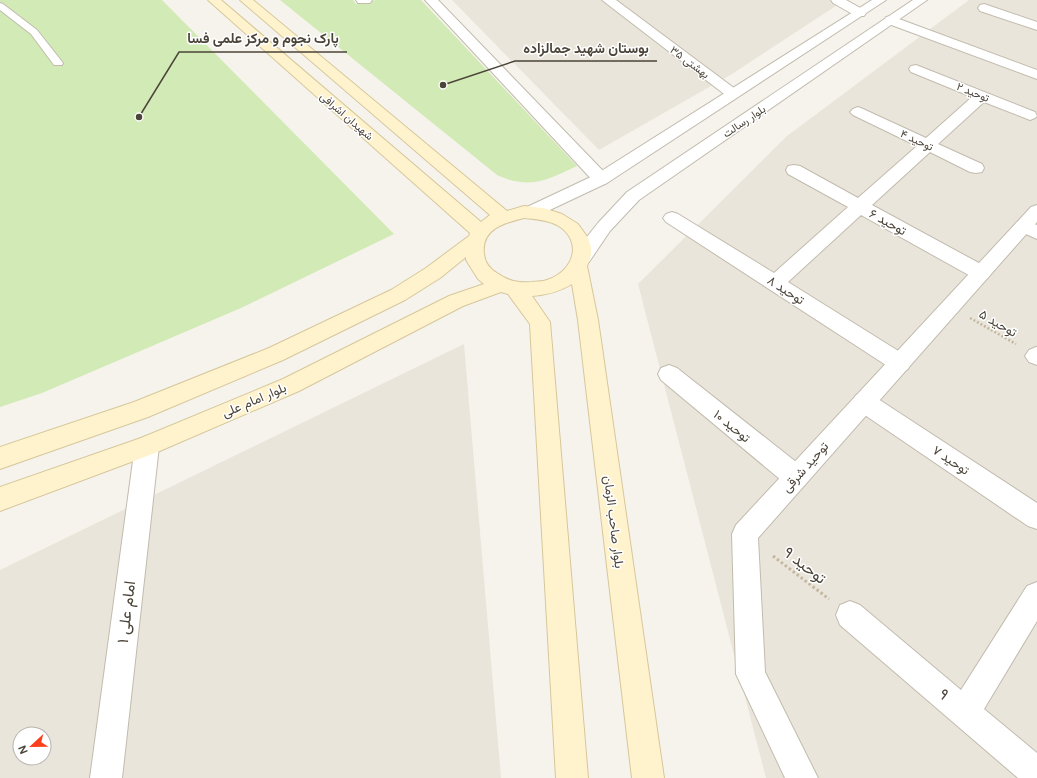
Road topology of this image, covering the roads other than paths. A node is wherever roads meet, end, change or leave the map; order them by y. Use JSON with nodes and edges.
{"nodes":[{"id":1,"x":214,"y":0,"type":"edge"},
{"id":2,"x":246,"y":0,"type":"edge"},
{"id":3,"x":362,"y":0,"type":"edge"},
{"id":4,"x":366,"y":0,"type":"edge"},
{"id":5,"x":431,"y":0,"type":"edge"},
{"id":6,"x":608,"y":0,"type":"edge"},
{"id":7,"x":837,"y":0,"type":"edge"},
{"id":8,"x":880,"y":0,"type":"edge"},
{"id":9,"x":921,"y":0,"type":"edge"},
{"id":10,"x":0,"y":6,"type":"edge"},
{"id":11,"x":984,"y":8,"type":"dead end"},
{"id":12,"x":860,"y":13,"type":"junction"},
{"id":13,"x":896,"y":17,"type":"junction"},
{"id":14,"x":1037,"y":26,"type":"edge"},
{"id":15,"x":58,"y":63,"type":"dead end"},
{"id":16,"x":1037,"y":66,"type":"edge"},
{"id":17,"x":916,"y":69,"type":"dead end"},
{"id":18,"x":1037,"y":75,"type":"edge"},
{"id":19,"x":733,"y":94,"type":"junction"},
{"id":20,"x":982,"y":96,"type":"junction"},
{"id":21,"x":858,"y":112,"type":"dead end"},
{"id":22,"x":1030,"y":116,"type":"dead end"},
{"id":23,"x":686,"y":125,"type":"junction"},
{"id":24,"x":715,"y":141,"type":"junction"},
{"id":25,"x":927,"y":145,"type":"junction"},
{"id":26,"x":976,"y":168,"type":"dead end"},
{"id":27,"x":794,"y":170,"type":"dead end"},
{"id":28,"x":601,"y":179,"type":"junction"},
{"id":29,"x":860,"y":206,"type":"junction"},
{"id":30,"x":531,"y":212,"type":"junction"},
{"id":31,"x":502,"y":216,"type":"junction"},
{"id":32,"x":672,"y":218,"type":"dead end"},
{"id":33,"x":1032,"y":223,"type":"edge"},
{"id":34,"x":477,"y":236,"type":"junction"},
{"id":35,"x":580,"y":262,"type":"junction"},
{"id":36,"x":981,"y":273,"type":"junction"},
{"id":37,"x":775,"y":283,"type":"junction"},
{"id":38,"x":508,"y":287,"type":"junction"},
{"id":39,"x":900,"y":363,"type":"junction"},
{"id":40,"x":669,"y":374,"type":"dead end"},
{"id":41,"x":864,"y":402,"type":"junction"},
{"id":42,"x":147,"y":446,"type":"junction"},
{"id":43,"x":0,"y":458,"type":"edge"},
{"id":44,"x":796,"y":477,"type":"junction"},
{"id":45,"x":0,"y":499,"type":"edge"},
{"id":46,"x":1037,"y":517,"type":"edge"},
{"id":47,"x":1037,"y":596,"type":"edge"},
{"id":48,"x":850,"y":615,"type":"road end"},
{"id":49,"x":965,"y":712,"type":"junction"},
{"id":50,"x":1037,"y":774,"type":"edge"},
{"id":51,"x":106,"y":778,"type":"edge"},
{"id":52,"x":572,"y":778,"type":"edge"},
{"id":53,"x":648,"y":778,"type":"edge"},
{"id":54,"x":802,"y":778,"type":"edge"}],
"edges":[{"from":1,"to":34,"type":"main road","name":"شهیدان اشرافی"},
{"from":2,"to":31,"type":"main road","name":"شهیدان اشرافی"},
{"from":3,"to":4,"type":"street"},
{"from":5,"to":28,"type":"street"},
{"from":6,"to":19,"type":"street","name":"بهشتی ۳۵"},
{"from":7,"to":12,"type":"street"},
{"from":8,"to":12,"type":"street"},
{"from":9,"to":13,"type":"street","name":"بلوار رسالت"},
{"from":10,"to":15,"type":"lane"},
{"from":11,"to":14,"type":"street"},
{"from":12,"to":19,"type":"street"},
{"from":13,"to":16,"type":"street"},
{"from":13,"to":18,"type":"street"},
{"from":13,"to":24,"type":"street","name":"بلوار رسالت"},
{"from":17,"to":20,"type":"street","name":"توحید ۲"},
{"from":19,"to":23,"type":"street"},
{"from":20,"to":22,"type":"street","name":"توحید ۲"},
{"from":20,"to":25,"type":"street"},
{"from":21,"to":25,"type":"street","name":"توحید ۴"},
{"from":23,"to":24,"type":"street"},
{"from":23,"to":28,"type":"street"},
{"from":24,"to":35,"type":"street","name":"بلوار رسالت"},
{"from":25,"to":26,"type":"street","name":"توحید ۴"},
{"from":25,"to":29,"type":"street"},
{"from":27,"to":29,"type":"street","name":"توحید ۶"},
{"from":28,"to":30,"type":"street"},
{"from":29,"to":36,"type":"street","name":"توحید ۶"},
{"from":29,"to":37,"type":"street"},
{"from":30,"to":31,"type":"main road"},
{"from":30,"to":35,"type":"main road"},
{"from":31,"to":34,"type":"main road"},
{"from":32,"to":37,"type":"street","name":"توحید ۸"},
{"from":33,"to":36,"type":"street","name":"توحید شرقی"},
{"from":34,"to":38,"type":"main road"},
{"from":34,"to":43,"type":"main road"},
{"from":35,"to":38,"type":"main road"},
{"from":35,"to":53,"type":"main road","name":"بلوار صاحب الزمان"},
{"from":36,"to":39,"type":"street","name":"توحید شرقی"},
{"from":37,"to":39,"type":"street","name":"توحید ۸"},
{"from":38,"to":42,"type":"main road","name":"بلوار امام علی"},
{"from":38,"to":52,"type":"main road"},
{"from":39,"to":41,"type":"street","name":"توحید شرقی"},
{"from":40,"to":44,"type":"street","name":"توحید ۱۰"},
{"from":41,"to":44,"type":"street","name":"توحید شرقی"},
{"from":41,"to":46,"type":"street","name":"توحید ۷"},
{"from":42,"to":45,"type":"main road","name":"بلوار امام علی"},
{"from":42,"to":51,"type":"street","name":"امام علی ۱"},
{"from":44,"to":54,"type":"street","name":"توحید شرقی"},
{"from":47,"to":49,"type":"street"},
{"from":48,"to":49,"type":"street","name":"۹"},
{"from":49,"to":50,"type":"street","name":"۹"}]}
